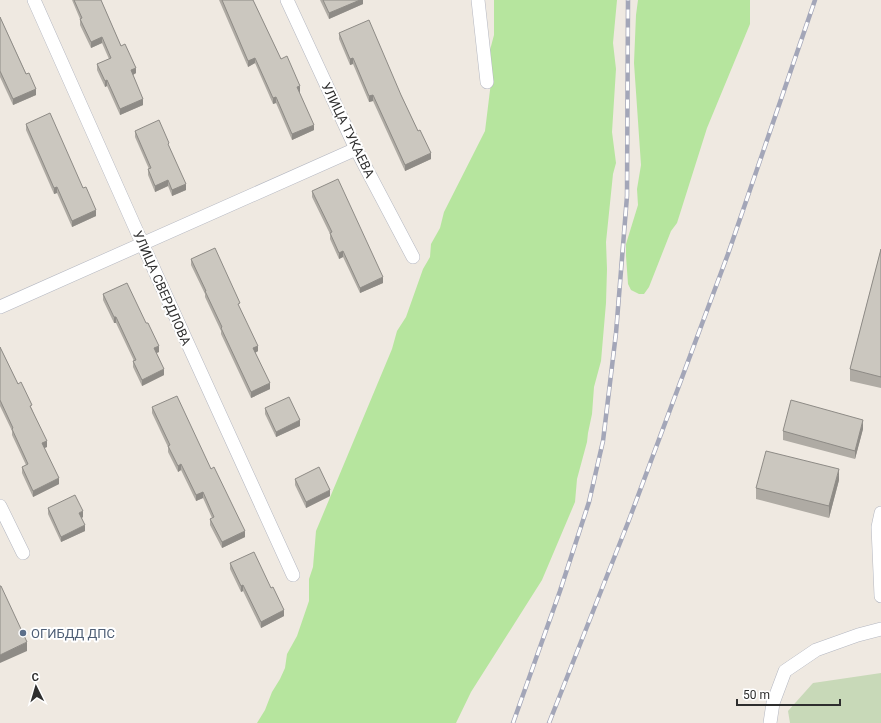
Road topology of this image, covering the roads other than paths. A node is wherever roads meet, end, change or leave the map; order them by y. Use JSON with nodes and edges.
{"nodes":[{"id":1,"x":34,"y":0,"type":"edge"},
{"id":2,"x":287,"y":0,"type":"edge"},
{"id":3,"x":478,"y":0,"type":"edge"},
{"id":4,"x":487,"y":82,"type":"dead end"},
{"id":5,"x":356,"y":149,"type":"junction"},
{"id":6,"x":142,"y":243,"type":"junction"},
{"id":7,"x":413,"y":257,"type":"dead end"},
{"id":8,"x":0,"y":307,"type":"edge"},
{"id":9,"x":0,"y":506,"type":"edge"},
{"id":10,"x":881,"y":513,"type":"edge"},
{"id":11,"x":23,"y":553,"type":"dead end"},
{"id":12,"x":293,"y":575,"type":"dead end"},
{"id":13,"x":881,"y":596,"type":"edge"},
{"id":14,"x":881,"y":630,"type":"edge"},
{"id":15,"x":770,"y":723,"type":"edge"}],
"edges":[{"from":1,"to":6,"type":"street","name":"УЛИЦА СВЕРДЛОВА"},
{"from":2,"to":5,"type":"street","name":"УЛИЦА ТУКАЕВА"},
{"from":3,"to":4,"type":"street"},
{"from":5,"to":6,"type":"street"},
{"from":5,"to":7,"type":"street","name":"УЛИЦА ТУКАЕВА"},
{"from":6,"to":8,"type":"street"},
{"from":6,"to":12,"type":"street","name":"УЛИЦА СВЕРДЛОВА"},
{"from":9,"to":11,"type":"street"},
{"from":10,"to":13,"type":"street"},
{"from":14,"to":15,"type":"street"}]}
